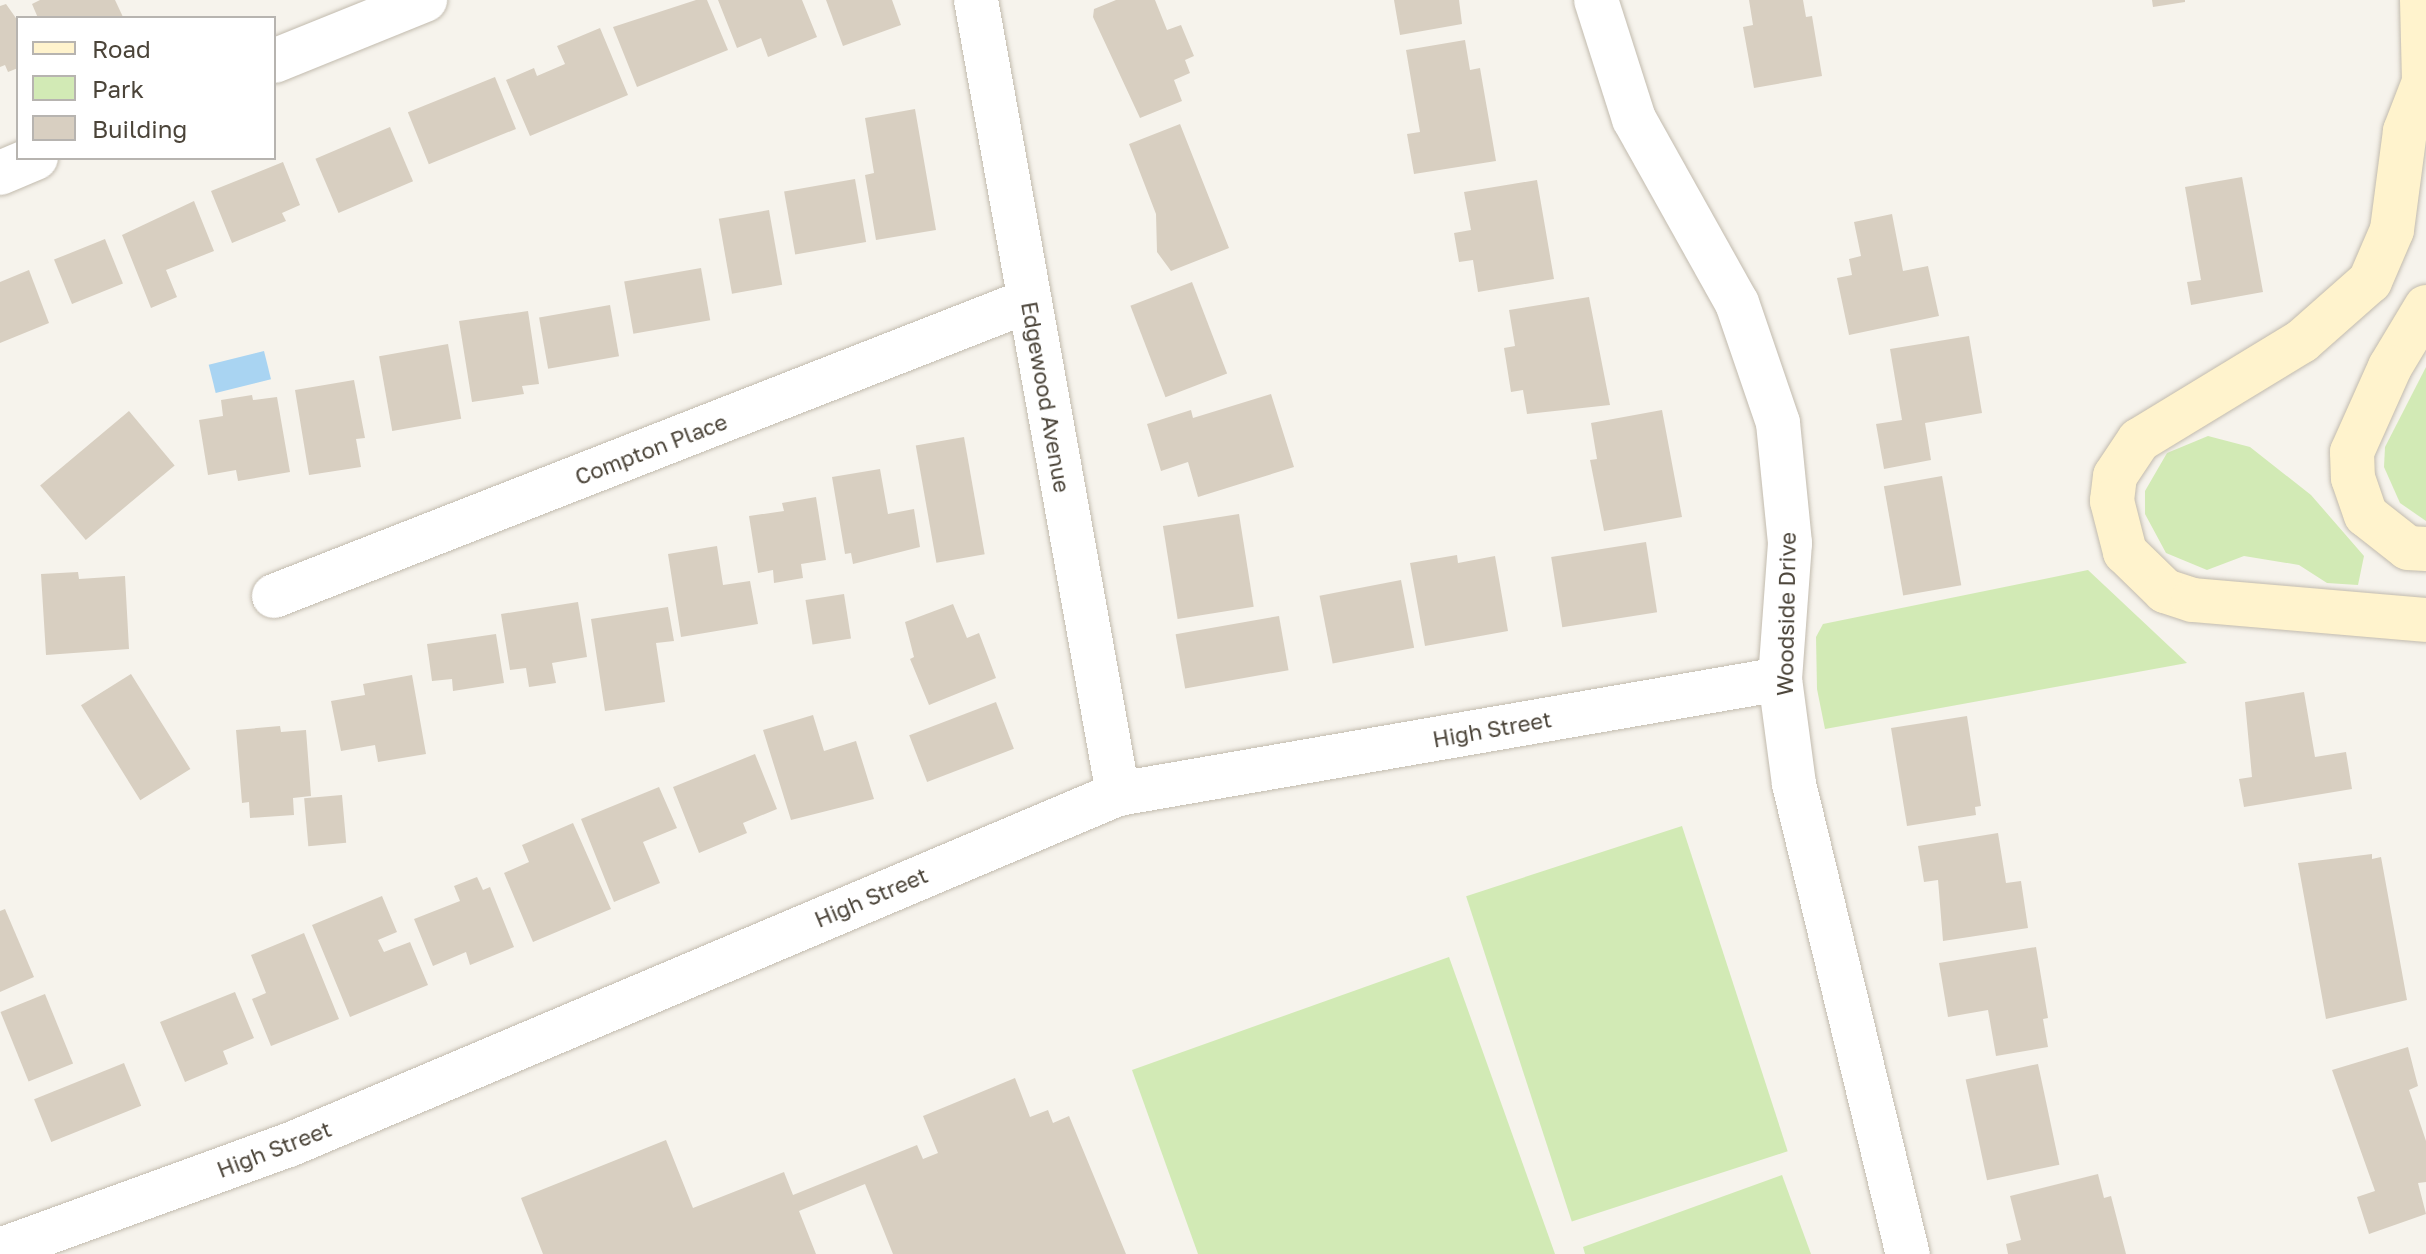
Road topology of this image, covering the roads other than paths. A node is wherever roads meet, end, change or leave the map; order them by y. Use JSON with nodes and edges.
{"nodes":[{"id":1,"x":425,"y":0,"type":"edge"},
{"id":2,"x":976,"y":0,"type":"edge"},
{"id":3,"x":1596,"y":0,"type":"edge"},
{"id":4,"x":2422,"y":0,"type":"edge"},
{"id":5,"x":276,"y":60,"type":"edge"},
{"id":6,"x":2425,"y":84,"type":"edge"},
{"id":7,"x":31,"y":160,"type":"edge"},
{"id":8,"x":0,"y":173,"type":"edge"},
{"id":9,"x":1028,"y":301,"type":"junction"},
{"id":10,"x":2426,"y":307,"type":"edge"},
{"id":11,"x":2426,"y":549,"type":"edge"},
{"id":12,"x":274,"y":596,"type":"dead end"},
{"id":13,"x":2426,"y":620,"type":"edge"},
{"id":14,"x":1780,"y":679,"type":"junction"},
{"id":15,"x":1118,"y":794,"type":"junction"},
{"id":16,"x":0,"y":1250,"type":"edge"},
{"id":17,"x":1908,"y":1254,"type":"edge"}],
"edges":[{"from":1,"to":5,"type":"street"},
{"from":2,"to":9,"type":"street","name":"Edgewood Avenue"},
{"from":3,"to":14,"type":"street","name":"Woodside Drive"},
{"from":4,"to":6,"type":"main road"},
{"from":6,"to":13,"type":"main road"},
{"from":7,"to":8,"type":"street"},
{"from":9,"to":12,"type":"street","name":"Compton Place"},
{"from":9,"to":15,"type":"street","name":"Edgewood Avenue"},
{"from":10,"to":11,"type":"main road"},
{"from":14,"to":15,"type":"street","name":"High Street"},
{"from":14,"to":17,"type":"street","name":"Woodside Drive"},
{"from":15,"to":16,"type":"street","name":"High Street"}]}
